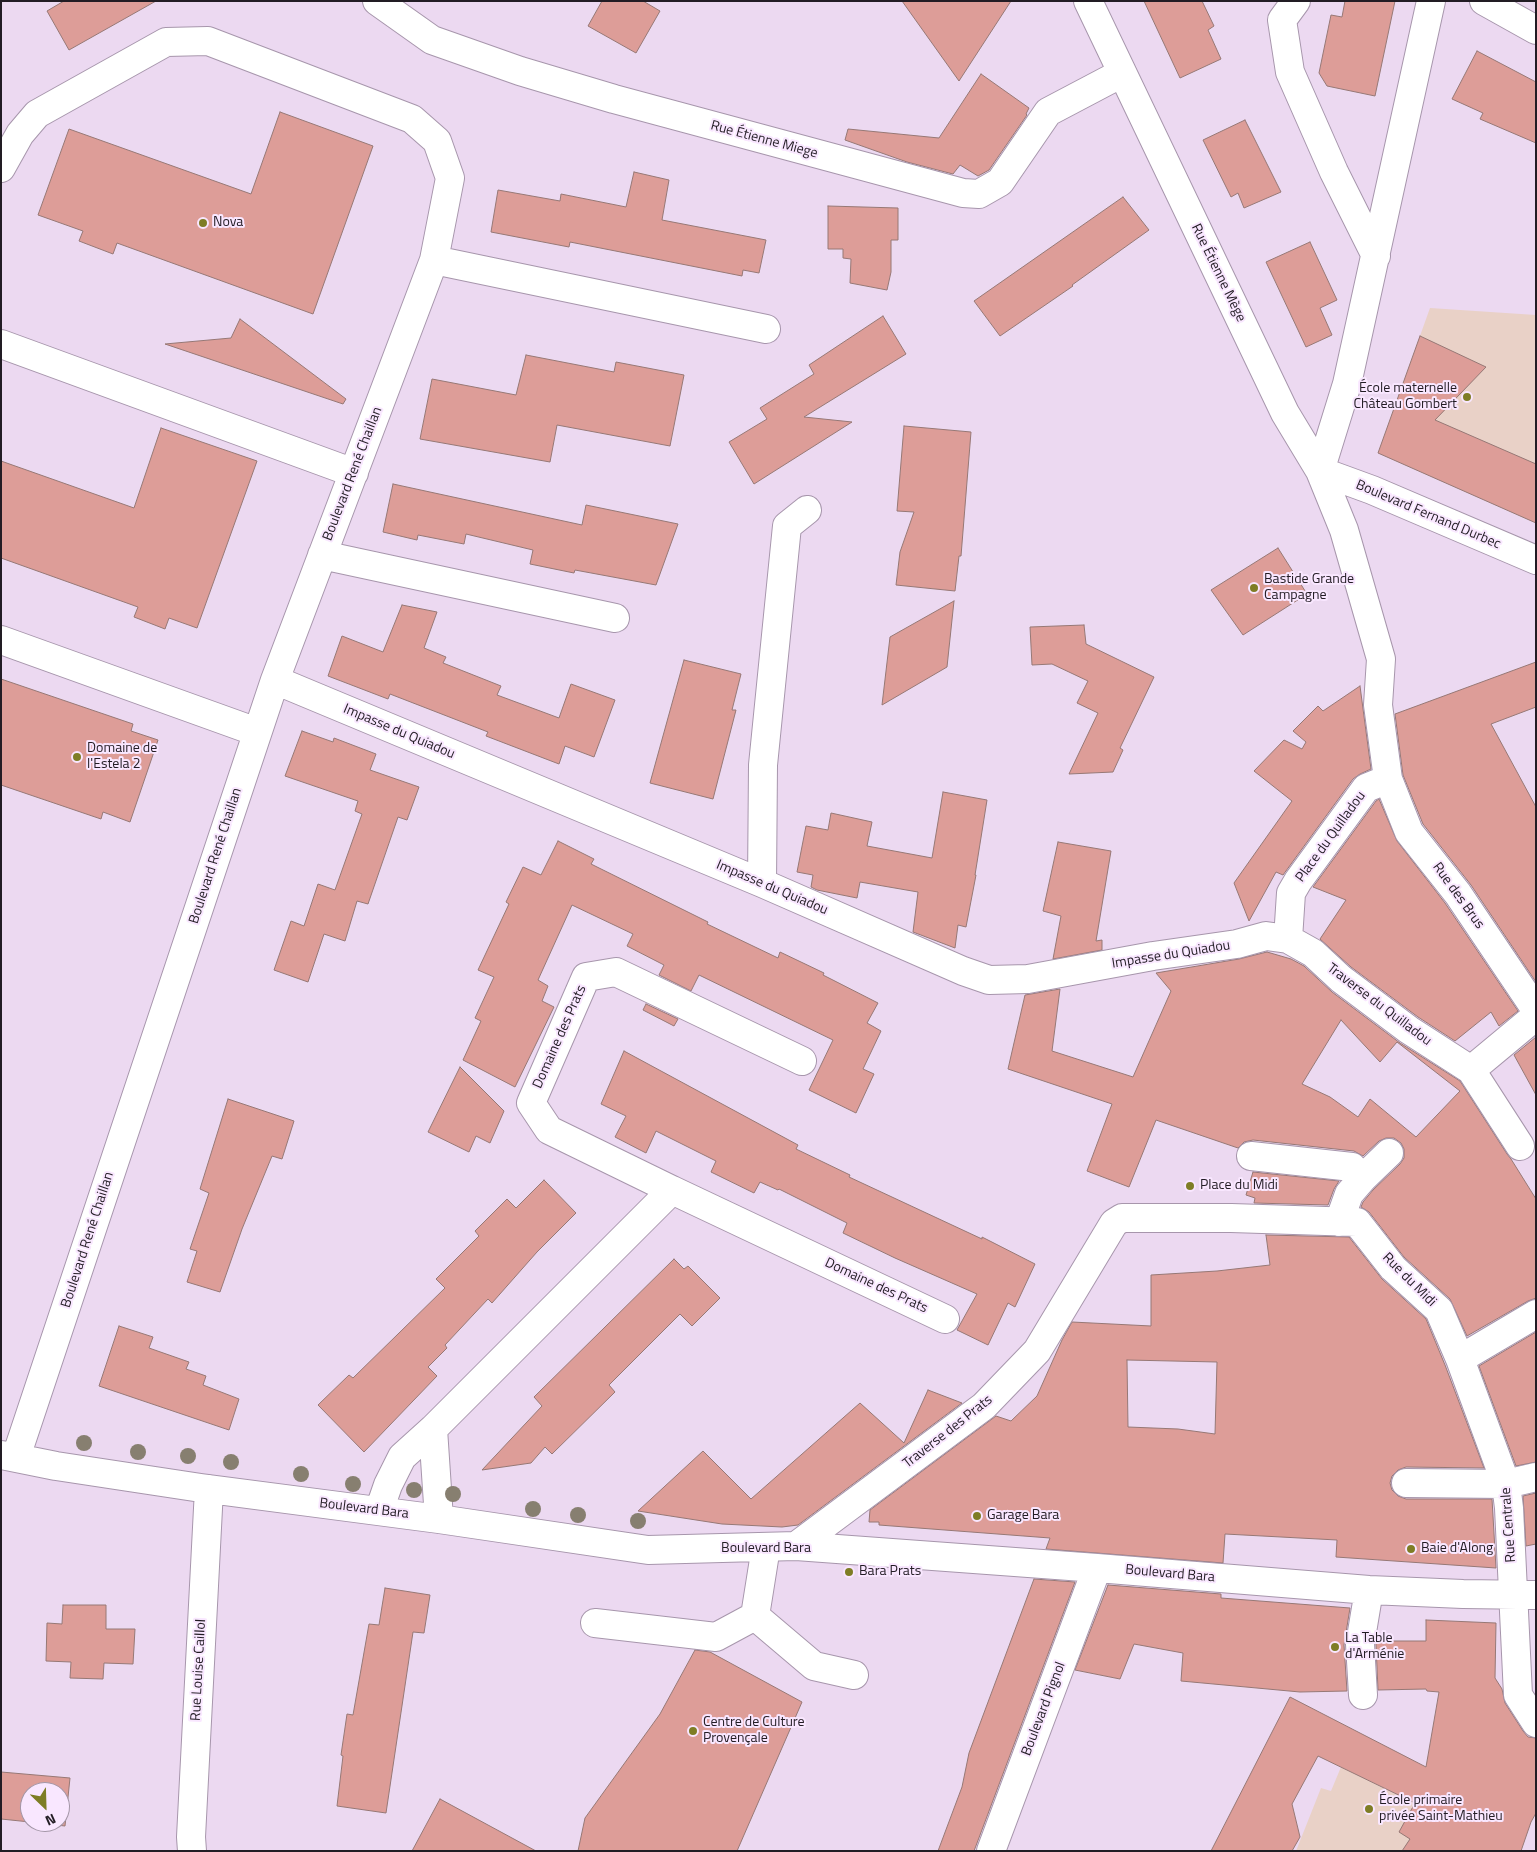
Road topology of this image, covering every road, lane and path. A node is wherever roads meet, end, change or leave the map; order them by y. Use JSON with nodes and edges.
{"nodes":[{"id":1,"x":377,"y":1,"type":"edge"},
{"id":2,"x":1088,"y":1,"type":"edge"},
{"id":3,"x":1296,"y":1,"type":"edge"},
{"id":4,"x":1431,"y":1,"type":"edge"},
{"id":5,"x":1484,"y":1,"type":"edge"},
{"id":6,"x":1536,"y":30,"type":"edge"},
{"id":7,"x":1122,"y":73,"type":"junction"},
{"id":8,"x":1,"y":168,"type":"edge"},
{"id":9,"x":1376,"y":256,"type":"junction"},
{"id":10,"x":434,"y":260,"type":"junction"},
{"id":11,"x":766,"y":329,"type":"dead end"},
{"id":12,"x":1,"y":344,"type":"edge"},
{"id":13,"x":1320,"y":471,"type":"junction"},
{"id":14,"x":354,"y":473,"type":"junction"},
{"id":15,"x":807,"y":510,"type":"dead end"},
{"id":16,"x":322,"y":555,"type":"junction"},
{"id":17,"x":1536,"y":560,"type":"edge"},
{"id":18,"x":615,"y":618,"type":"dead end"},
{"id":19,"x":1,"y":640,"type":"edge"},
{"id":20,"x":275,"y":680,"type":"junction"},
{"id":21,"x":258,"y":732,"type":"junction"},
{"id":22,"x":1388,"y":779,"type":"junction"},
{"id":23,"x":762,"y":883,"type":"junction"},
{"id":24,"x":1288,"y":939,"type":"junction"},
{"id":25,"x":1536,"y":1010,"type":"edge"},
{"id":26,"x":1536,"y":1016,"type":"edge"},
{"id":27,"x":802,"y":1061,"type":"dead end"},
{"id":28,"x":1471,"y":1070,"type":"junction"},
{"id":29,"x":1520,"y":1146,"type":"dead end"},
{"id":30,"x":1389,"y":1153,"type":"dead end"},
{"id":31,"x":1251,"y":1156,"type":"dead end"},
{"id":32,"x":1362,"y":1179,"type":"junction"},
{"id":33,"x":672,"y":1190,"type":"junction"},
{"id":34,"x":1122,"y":1218,"type":"joint"},
{"id":35,"x":1339,"y":1222,"type":"junction"},
{"id":36,"x":1536,"y":1314,"type":"edge"},
{"id":37,"x":945,"y":1319,"type":"dead end"},
{"id":38,"x":1460,"y":1359,"type":"junction"},
{"id":39,"x":433,"y":1429,"type":"junction"},
{"id":40,"x":9,"y":1456,"type":"edge"},
{"id":41,"x":1536,"y":1477,"type":"edge"},
{"id":42,"x":1406,"y":1484,"type":"dead end"},
{"id":43,"x":1506,"y":1484,"type":"junction"},
{"id":44,"x":209,"y":1489,"type":"junction"},
{"id":45,"x":379,"y":1511,"type":"junction"},
{"id":46,"x":439,"y":1519,"type":"junction"},
{"id":47,"x":796,"y":1546,"type":"junction"},
{"id":48,"x":766,"y":1547,"type":"junction"},
{"id":49,"x":1096,"y":1568,"type":"junction"},
{"id":50,"x":1369,"y":1590,"type":"junction"},
{"id":51,"x":1524,"y":1595,"type":"edge"},
{"id":52,"x":756,"y":1616,"type":"junction"},
{"id":53,"x":595,"y":1623,"type":"dead end"},
{"id":54,"x":854,"y":1675,"type":"dead end"},
{"id":55,"x":1363,"y":1695,"type":"dead end"},
{"id":56,"x":1536,"y":1723,"type":"edge"},
{"id":57,"x":192,"y":1851,"type":"edge"},
{"id":58,"x":991,"y":1851,"type":"edge"}],
"edges":[{"from":1,"to":7,"type":"street","name":"Rue Étienne Miege"},
{"from":2,"to":7,"type":"street","name":"Rue Étienne Mège"},
{"from":3,"to":9,"type":"street"},
{"from":4,"to":9,"type":"street"},
{"from":5,"to":6,"type":"street"},
{"from":7,"to":13,"type":"street","name":"Rue Étienne Mège"},
{"from":8,"to":10,"type":"street","name":"Boulevard René Chaillan"},
{"from":9,"to":13,"type":"street"},
{"from":10,"to":11,"type":"street"},
{"from":10,"to":14,"type":"street","name":"Boulevard René Chaillan"},
{"from":12,"to":14,"type":"street"},
{"from":13,"to":17,"type":"street","name":"Boulevard Fernand Durbec"},
{"from":13,"to":22,"type":"street"},
{"from":14,"to":16,"type":"street","name":"Boulevard René Chaillan"},
{"from":15,"to":23,"type":"street"},
{"from":16,"to":18,"type":"street"},
{"from":16,"to":20,"type":"street","name":"Boulevard René Chaillan"},
{"from":19,"to":21,"type":"street"},
{"from":20,"to":21,"type":"street","name":"Boulevard René Chaillan"},
{"from":20,"to":23,"type":"street","name":"Impasse du Quiadou"},
{"from":21,"to":40,"type":"street","name":"Boulevard René Chaillan"},
{"from":22,"to":24,"type":"street","name":"Place du Quilladou"},
{"from":22,"to":25,"type":"street","name":"Rue des Brus"},
{"from":23,"to":24,"type":"street","name":"Impasse du Quiadou"},
{"from":24,"to":28,"type":"street","name":"Traverse du Quilladou"},
{"from":26,"to":28,"type":"street"},
{"from":27,"to":33,"type":"street","name":"Domaine des Prats"},
{"from":28,"to":29,"type":"street"},
{"from":30,"to":32,"type":"street"},
{"from":31,"to":32,"type":"street"},
{"from":32,"to":35,"type":"street"},
{"from":33,"to":37,"type":"street","name":"Domaine des Prats"},
{"from":33,"to":39,"type":"street"},
{"from":34,"to":35,"type":"street","name":"Rue du Midi"},
{"from":34,"to":47,"type":"street","name":"Traverse des Prats"},
{"from":35,"to":38,"type":"street","name":"Rue du Midi"},
{"from":36,"to":38,"type":"street"},
{"from":38,"to":43,"type":"street","name":"Rue Centrale"},
{"from":39,"to":45,"type":"street"},
{"from":39,"to":46,"type":"street"},
{"from":40,"to":44,"type":"street","name":"Boulevard Bara"},
{"from":41,"to":43,"type":"street"},
{"from":42,"to":43,"type":"street"},
{"from":43,"to":51,"type":"street","name":"Rue Centrale"},
{"from":44,"to":45,"type":"street","name":"Boulevard Bara"},
{"from":44,"to":57,"type":"street","name":"Rue Louise Caillol"},
{"from":45,"to":46,"type":"street","name":"Boulevard Bara"},
{"from":46,"to":48,"type":"street","name":"Boulevard Bara"},
{"from":47,"to":48,"type":"street","name":"Boulevard Bara"},
{"from":47,"to":49,"type":"street","name":"Boulevard Bara"},
{"from":48,"to":52,"type":"street"},
{"from":49,"to":50,"type":"street","name":"Boulevard Bara"},
{"from":49,"to":58,"type":"street","name":"Boulevard Pignol"},
{"from":50,"to":51,"type":"street","name":"Boulevard Bara"},
{"from":50,"to":55,"type":"street"},
{"from":51,"to":56,"type":"street","name":"Rue Centrale"},
{"from":52,"to":53,"type":"street"},
{"from":52,"to":54,"type":"street"}]}
